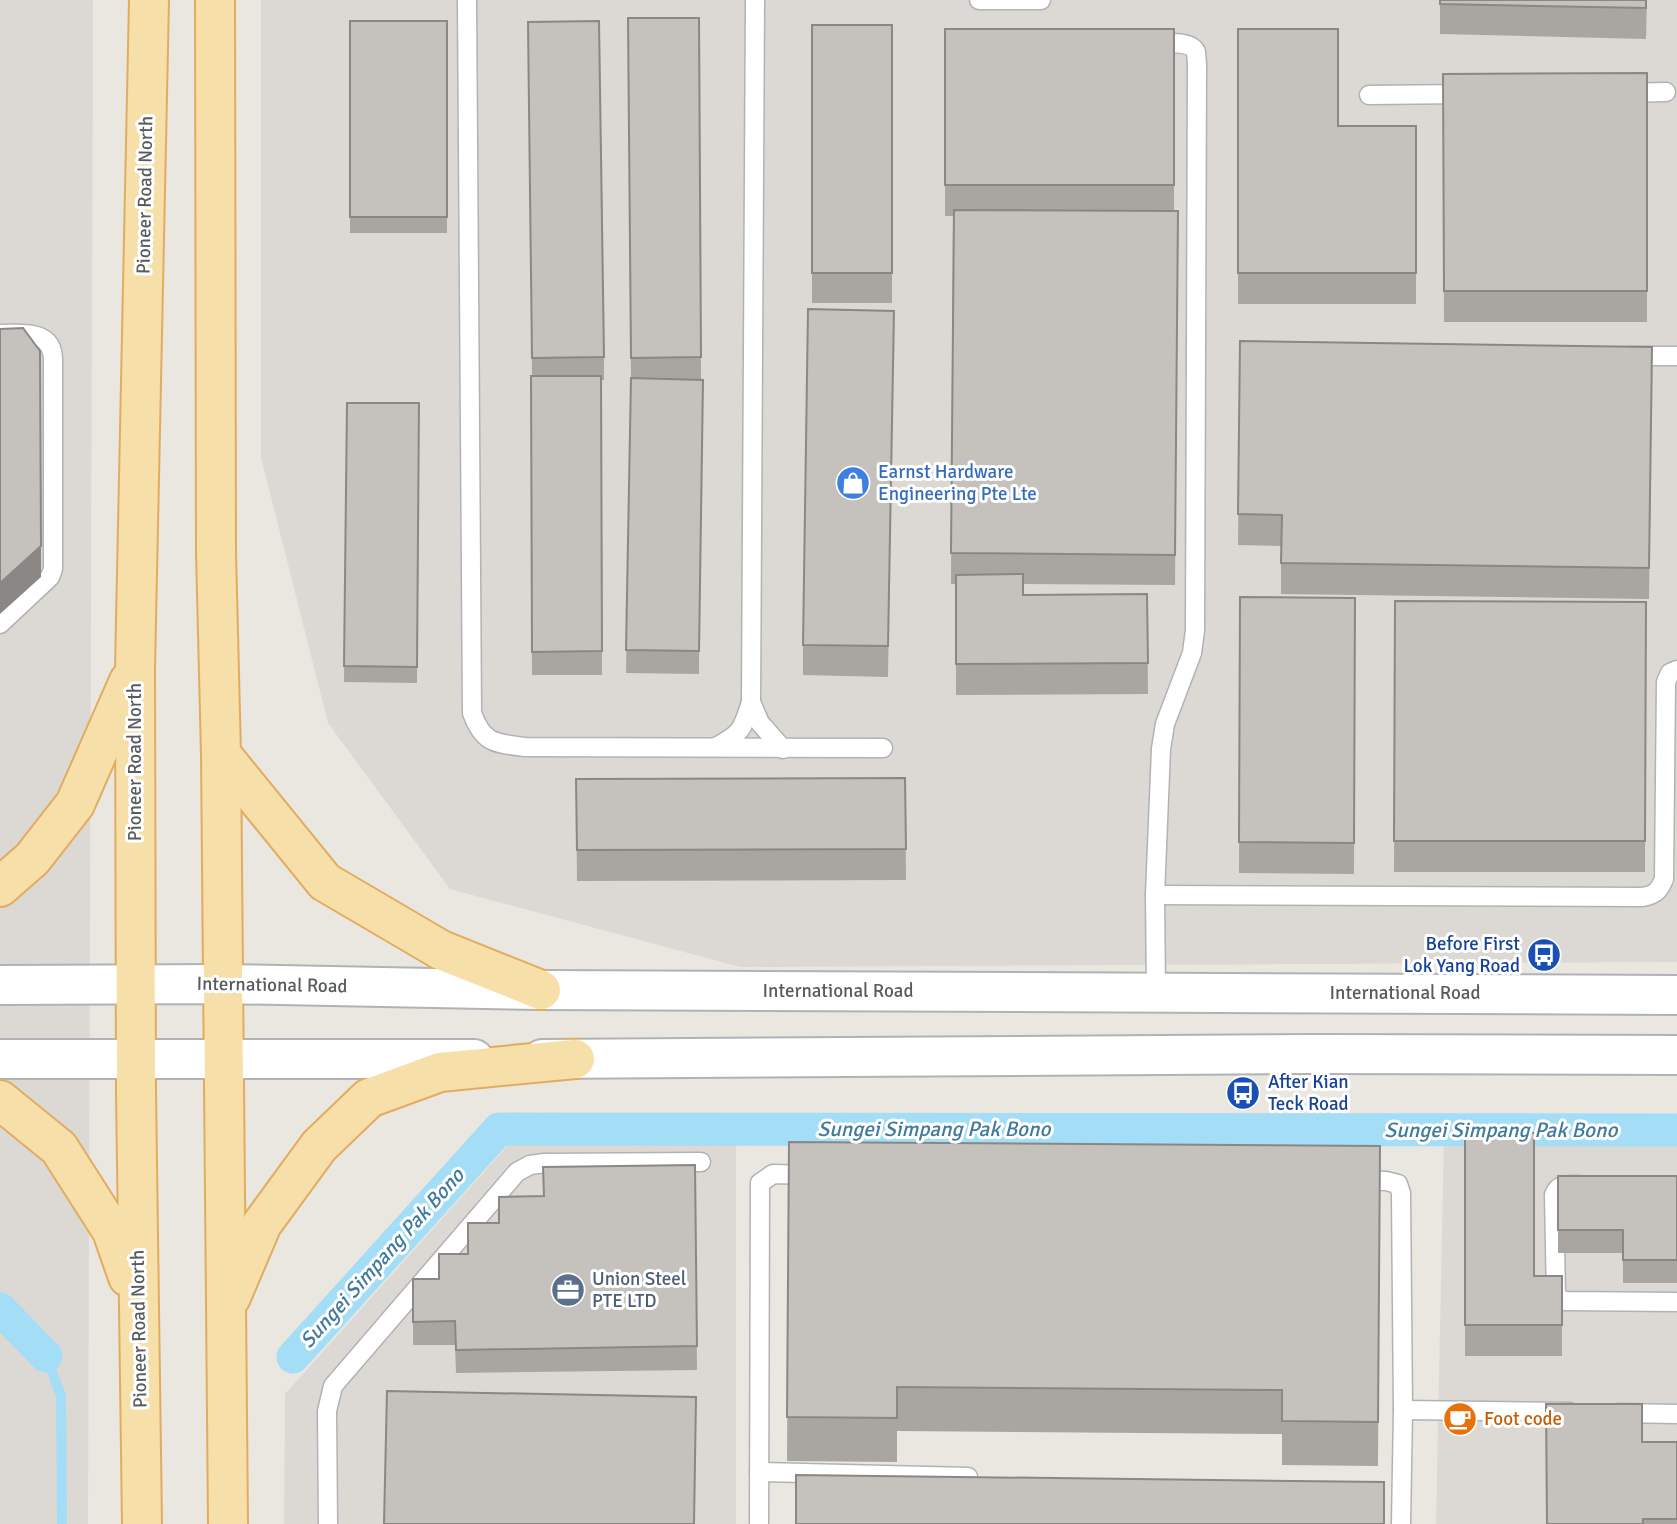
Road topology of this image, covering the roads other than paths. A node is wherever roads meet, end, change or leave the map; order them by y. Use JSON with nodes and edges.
{"nodes":[{"id":1,"x":149,"y":0,"type":"edge"},
{"id":2,"x":215,"y":0,"type":"edge"},
{"id":3,"x":467,"y":0,"type":"edge"},
{"id":4,"x":755,"y":0,"type":"edge"},
{"id":5,"x":979,"y":0,"type":"edge"},
{"id":6,"x":1041,"y":0,"type":"edge"},
{"id":7,"x":1131,"y":44,"type":"edge"},
{"id":8,"x":1666,"y":92,"type":"dead end"},
{"id":9,"x":1612,"y":93,"type":"edge"},
{"id":10,"x":1477,"y":94,"type":"edge"},
{"id":11,"x":1369,"y":95,"type":"dead end"},
{"id":12,"x":0,"y":334,"type":"edge"},
{"id":13,"x":1609,"y":356,"type":"edge"},
{"id":14,"x":1677,"y":356,"type":"edge"},
{"id":15,"x":0,"y":624,"type":"edge"},
{"id":16,"x":135,"y":669,"type":"junction"},
{"id":17,"x":1677,"y":670,"type":"edge"},
{"id":18,"x":751,"y":702,"type":"junction"},
{"id":19,"x":883,"y":748,"type":"dead end"},
{"id":20,"x":713,"y":749,"type":"junction"},
{"id":21,"x":783,"y":749,"type":"junction"},
{"id":22,"x":221,"y":754,"type":"junction"},
{"id":23,"x":0,"y":887,"type":"edge"},
{"id":24,"x":1155,"y":895,"type":"junction"},
{"id":25,"x":223,"y":984,"type":"junction"},
{"id":26,"x":0,"y":985,"type":"edge"},
{"id":27,"x":135,"y":985,"type":"junction"},
{"id":28,"x":541,"y":990,"type":"junction"},
{"id":29,"x":1156,"y":992,"type":"junction"},
{"id":30,"x":1677,"y":995,"type":"edge"},
{"id":31,"x":1677,"y":1055,"type":"edge"},
{"id":32,"x":0,"y":1059,"type":"edge"},
{"id":33,"x":136,"y":1059,"type":"junction"},
{"id":34,"x":223,"y":1059,"type":"junction"},
{"id":35,"x":575,"y":1059,"type":"junction"},
{"id":36,"x":0,"y":1100,"type":"edge"},
{"id":37,"x":701,"y":1162,"type":"dead end"},
{"id":38,"x":829,"y":1175,"type":"edge"},
{"id":39,"x":1344,"y":1180,"type":"edge"},
{"id":40,"x":1601,"y":1184,"type":"edge"},
{"id":41,"x":1677,"y":1302,"type":"edge"},
{"id":42,"x":138,"y":1305,"type":"junction"},
{"id":43,"x":225,"y":1311,"type":"junction"},
{"id":44,"x":1403,"y":1410,"type":"junction"},
{"id":45,"x":1677,"y":1415,"type":"edge"},
{"id":46,"x":759,"y":1472,"type":"junction"},
{"id":47,"x":982,"y":1477,"type":"edge"},
{"id":48,"x":142,"y":1524,"type":"edge"},
{"id":49,"x":228,"y":1524,"type":"edge"},
{"id":50,"x":328,"y":1524,"type":"edge"},
{"id":51,"x":759,"y":1524,"type":"edge"},
{"id":52,"x":1401,"y":1524,"type":"edge"}],
"edges":[{"from":1,"to":16,"type":"main road","name":"Pioneer Road North"},
{"from":2,"to":22,"type":"main road"},
{"from":3,"to":20,"type":"lane"},
{"from":4,"to":18,"type":"lane"},
{"from":5,"to":6,"type":"lane"},
{"from":7,"to":24,"type":"lane"},
{"from":8,"to":9,"type":"lane"},
{"from":10,"to":11,"type":"lane"},
{"from":12,"to":15,"type":"lane"},
{"from":13,"to":14,"type":"lane"},
{"from":16,"to":23,"type":"main road"},
{"from":16,"to":27,"type":"main road","name":"Pioneer Road North"},
{"from":17,"to":24,"type":"lane"},
{"from":18,"to":20,"type":"lane"},
{"from":18,"to":21,"type":"lane"},
{"from":19,"to":21,"type":"lane"},
{"from":20,"to":21,"type":"lane"},
{"from":22,"to":25,"type":"main road"},
{"from":22,"to":28,"type":"main road"},
{"from":24,"to":29,"type":"lane"},
{"from":25,"to":27,"type":"main road","name":"International Road"},
{"from":25,"to":28,"type":"main road","name":"International Road"},
{"from":25,"to":34,"type":"main road"},
{"from":26,"to":27,"type":"main road","name":"International Road"},
{"from":27,"to":33,"type":"main road","name":"Pioneer Road North"},
{"from":28,"to":29,"type":"main road","name":"International Road"},
{"from":29,"to":30,"type":"main road","name":"International Road"},
{"from":31,"to":35,"type":"main road"},
{"from":32,"to":33,"type":"main road"},
{"from":33,"to":34,"type":"main road"},
{"from":33,"to":42,"type":"main road","name":"Pioneer Road North"},
{"from":34,"to":35,"type":"main road"},
{"from":34,"to":43,"type":"main road"},
{"from":35,"to":43,"type":"main road"},
{"from":36,"to":42,"type":"main road"},
{"from":37,"to":50,"type":"lane"},
{"from":38,"to":46,"type":"lane"},
{"from":39,"to":44,"type":"lane"},
{"from":40,"to":41,"type":"lane"},
{"from":42,"to":48,"type":"main road","name":"Pioneer Road North"},
{"from":43,"to":49,"type":"main road"},
{"from":44,"to":45,"type":"lane"},
{"from":44,"to":52,"type":"lane"},
{"from":46,"to":47,"type":"lane"},
{"from":46,"to":51,"type":"lane"}]}
